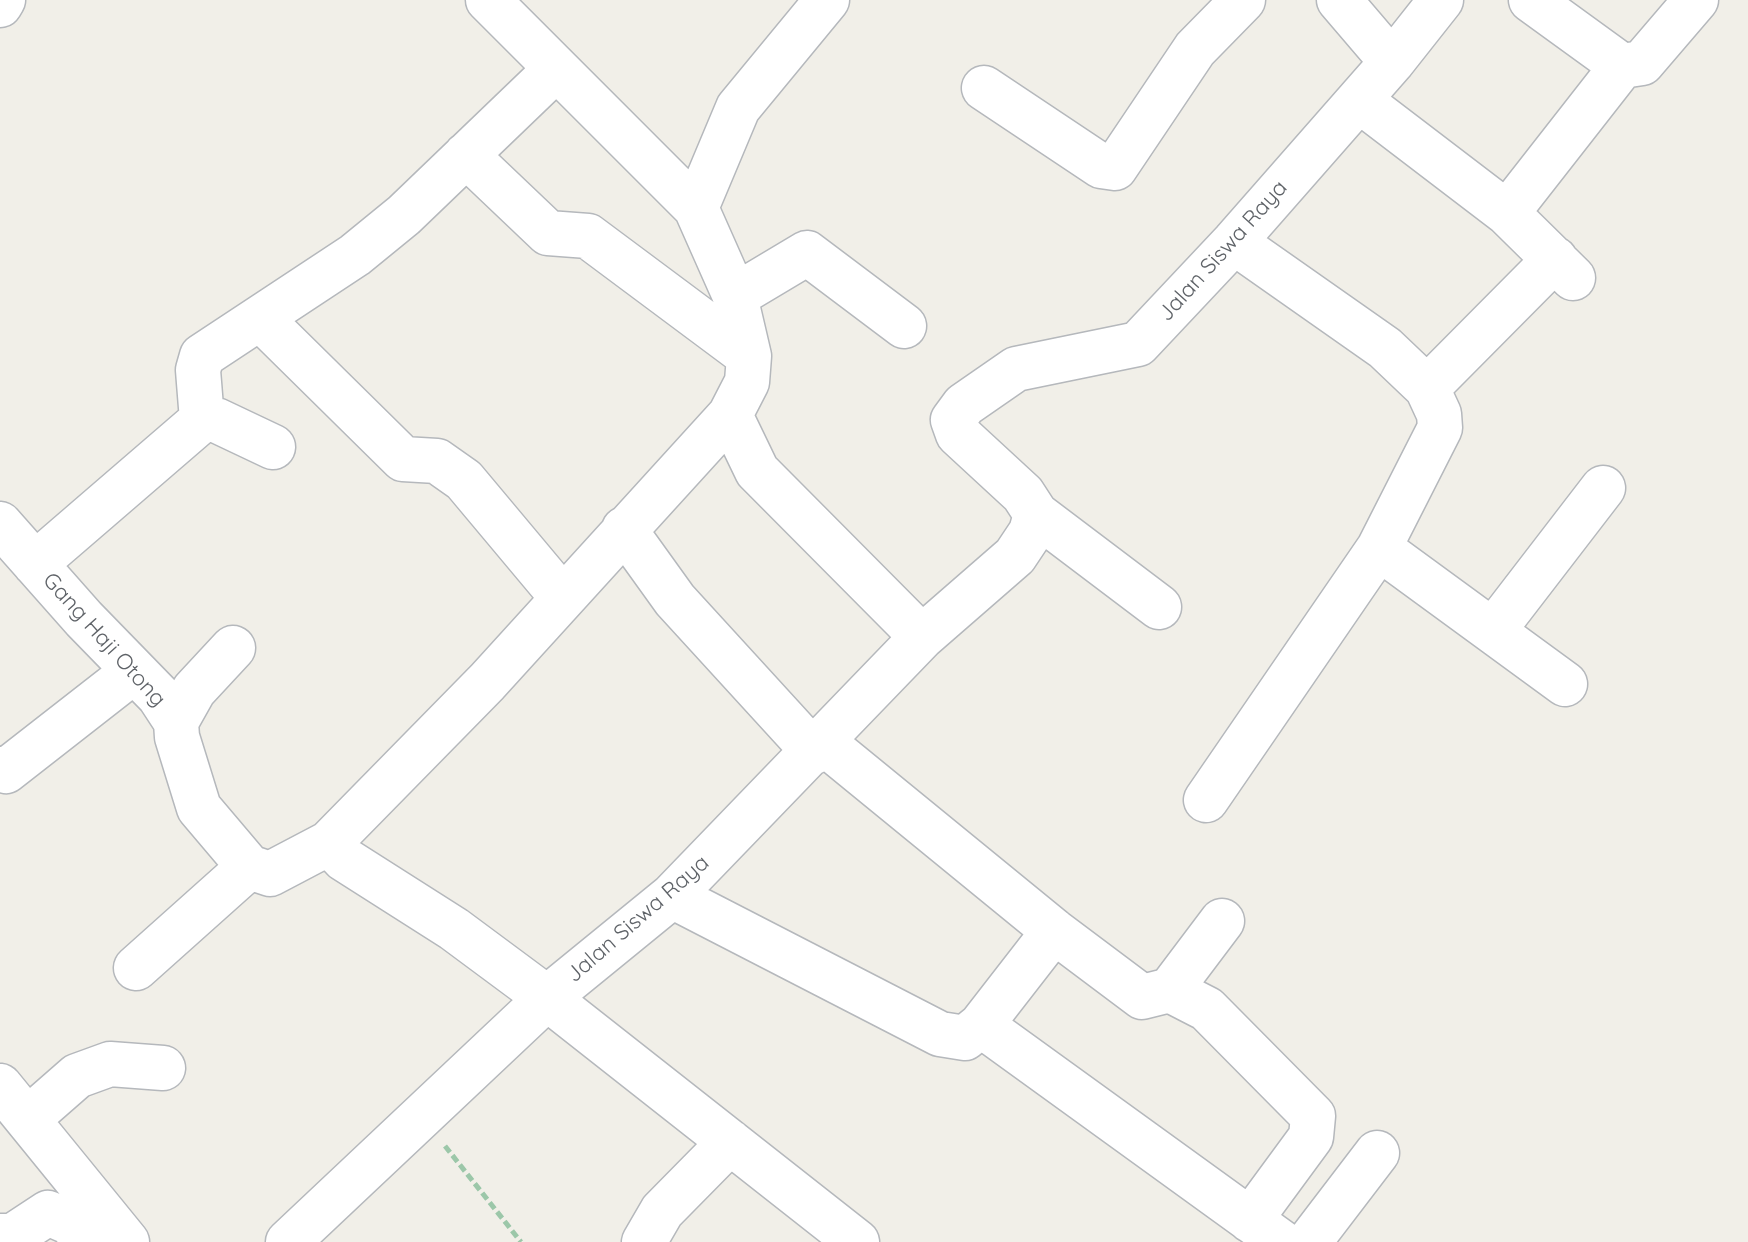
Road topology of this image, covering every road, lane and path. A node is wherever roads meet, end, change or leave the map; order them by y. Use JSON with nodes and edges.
{"nodes":[{"id":1,"x":3,"y":0,"type":"edge"},
{"id":2,"x":488,"y":0,"type":"edge"},
{"id":3,"x":827,"y":0,"type":"edge"},
{"id":4,"x":1243,"y":0,"type":"edge"},
{"id":5,"x":1339,"y":0,"type":"edge"},
{"id":6,"x":1441,"y":0,"type":"edge"},
{"id":7,"x":1531,"y":0,"type":"edge"},
{"id":8,"x":1696,"y":0,"type":"edge"},
{"id":9,"x":0,"y":5,"type":"edge"},
{"id":10,"x":1392,"y":62,"type":"junction"},
{"id":11,"x":1622,"y":66,"type":"junction"},
{"id":12,"x":556,"y":69,"type":"junction"},
{"id":13,"x":984,"y":88,"type":"dead end"},
{"id":14,"x":1359,"y":100,"type":"junction"},
{"id":15,"x":466,"y":155,"type":"junction"},
{"id":16,"x":696,"y":208,"type":"junction"},
{"id":17,"x":1507,"y":213,"type":"junction"},
{"id":18,"x":1234,"y":242,"type":"junction"},
{"id":19,"x":735,"y":296,"type":"junction"},
{"id":20,"x":260,"y":318,"type":"junction"},
{"id":21,"x":904,"y":326,"type":"dead end"},
{"id":22,"x":749,"y":356,"type":"junction"},
{"id":23,"x":1427,"y":388,"type":"junction"},
{"id":24,"x":730,"y":415,"type":"junction"},
{"id":25,"x":202,"y":420,"type":"junction"},
{"id":26,"x":273,"y":447,"type":"dead end"},
{"id":27,"x":1603,"y":488,"type":"dead end"},
{"id":28,"x":1036,"y":514,"type":"junction"},
{"id":29,"x":0,"y":524,"type":"edge"},
{"id":30,"x":624,"y":529,"type":"junction"},
{"id":31,"x":1379,"y":548,"type":"junction"},
{"id":32,"x":35,"y":564,"type":"junction"},
{"id":33,"x":562,"y":597,"type":"junction"},
{"id":34,"x":1159,"y":607,"type":"dead end"},
{"id":35,"x":1493,"y":631,"type":"junction"},
{"id":36,"x":922,"y":637,"type":"junction"},
{"id":37,"x":233,"y":648,"type":"dead end"},
{"id":38,"x":134,"y":671,"type":"junction"},
{"id":39,"x":1565,"y":684,"type":"dead end"},
{"id":40,"x":176,"y":722,"type":"junction"},
{"id":41,"x":819,"y":747,"type":"junction"},
{"id":42,"x":0,"y":769,"type":"edge"},
{"id":43,"x":1206,"y":800,"type":"dead end"},
{"id":44,"x":329,"y":843,"type":"junction"},
{"id":45,"x":249,"y":867,"type":"junction"},
{"id":46,"x":672,"y":896,"type":"junction"},
{"id":47,"x":1222,"y":921,"type":"dead end"},
{"id":48,"x":1054,"y":931,"type":"junction"},
{"id":49,"x":136,"y":968,"type":"dead end"},
{"id":50,"x":1170,"y":990,"type":"junction"},
{"id":51,"x":547,"y":998,"type":"junction"},
{"id":52,"x":981,"y":1025,"type":"junction"},
{"id":53,"x":163,"y":1068,"type":"dead end"},
{"id":54,"x":0,"y":1086,"type":"edge"},
{"id":55,"x":422,"y":1117,"type":"junction"},
{"id":56,"x":29,"y":1118,"type":"junction"},
{"id":57,"x":730,"y":1142,"type":"junction"},
{"id":58,"x":1377,"y":1153,"type":"dead end"},
{"id":59,"x":1266,"y":1231,"type":"edge"},
{"id":60,"x":0,"y":1236,"type":"edge"},
{"id":61,"x":85,"y":1242,"type":"edge"},
{"id":62,"x":127,"y":1242,"type":"edge"},
{"id":63,"x":288,"y":1242,"type":"edge"},
{"id":64,"x":521,"y":1242,"type":"edge"},
{"id":65,"x":644,"y":1242,"type":"edge"},
{"id":66,"x":857,"y":1242,"type":"edge"},
{"id":67,"x":1309,"y":1242,"type":"edge"}],
"edges":[{"from":1,"to":9,"type":"street"},
{"from":2,"to":12,"type":"street"},
{"from":3,"to":16,"type":"street"},
{"from":4,"to":13,"type":"street"},
{"from":5,"to":10,"type":"street"},
{"from":6,"to":10,"type":"street","name":"Jalan Siswa Raya"},
{"from":7,"to":11,"type":"street"},
{"from":8,"to":11,"type":"street"},
{"from":10,"to":14,"type":"street","name":"Jalan Siswa Raya"},
{"from":11,"to":17,"type":"street"},
{"from":12,"to":15,"type":"street"},
{"from":12,"to":16,"type":"street"},
{"from":14,"to":17,"type":"street"},
{"from":14,"to":18,"type":"street","name":"Jalan Siswa Raya"},
{"from":15,"to":20,"type":"street"},
{"from":15,"to":22,"type":"street"},
{"from":16,"to":19,"type":"street"},
{"from":17,"to":23,"type":"street"},
{"from":18,"to":23,"type":"street"},
{"from":18,"to":28,"type":"street","name":"Jalan Siswa Raya"},
{"from":19,"to":21,"type":"street"},
{"from":19,"to":22,"type":"street"},
{"from":20,"to":25,"type":"street"},
{"from":20,"to":33,"type":"street"},
{"from":22,"to":24,"type":"street"},
{"from":23,"to":31,"type":"street"},
{"from":24,"to":30,"type":"street"},
{"from":24,"to":36,"type":"street"},
{"from":25,"to":26,"type":"street"},
{"from":25,"to":32,"type":"street"},
{"from":27,"to":35,"type":"street"},
{"from":28,"to":34,"type":"street"},
{"from":28,"to":36,"type":"street","name":"Jalan Siswa Raya"},
{"from":29,"to":32,"type":"street","name":"Gang Haji Otong"},
{"from":30,"to":33,"type":"street"},
{"from":30,"to":41,"type":"street"},
{"from":31,"to":35,"type":"street"},
{"from":31,"to":43,"type":"street"},
{"from":32,"to":38,"type":"street","name":"Gang Haji Otong"},
{"from":33,"to":44,"type":"street"},
{"from":35,"to":39,"type":"street"},
{"from":36,"to":41,"type":"street","name":"Jalan Siswa Raya"},
{"from":37,"to":40,"type":"street","name":"Gang Haji Otong"},
{"from":38,"to":40,"type":"street","name":"Gang Haji Otong"},
{"from":38,"to":42,"type":"street"},
{"from":40,"to":45,"type":"street"},
{"from":41,"to":46,"type":"street","name":"Jalan Siswa Raya"},
{"from":41,"to":48,"type":"street"},
{"from":44,"to":45,"type":"street"},
{"from":44,"to":51,"type":"street"},
{"from":45,"to":49,"type":"street"},
{"from":46,"to":51,"type":"street","name":"Jalan Siswa Raya"},
{"from":46,"to":52,"type":"street"},
{"from":47,"to":50,"type":"street"},
{"from":48,"to":50,"type":"street"},
{"from":48,"to":52,"type":"street"},
{"from":50,"to":59,"type":"street"},
{"from":51,"to":55,"type":"street","name":"Jalan Siswa Raya"},
{"from":51,"to":57,"type":"street"},
{"from":52,"to":59,"type":"street"},
{"from":53,"to":56,"type":"street"},
{"from":54,"to":56,"type":"street"},
{"from":55,"to":63,"type":"street","name":"Jalan Siswa Raya"},
{"from":55,"to":64,"type":"path"},
{"from":56,"to":62,"type":"street"},
{"from":57,"to":65,"type":"street"},
{"from":57,"to":66,"type":"street"},
{"from":58,"to":67,"type":"street"},
{"from":60,"to":61,"type":"street"}]}
